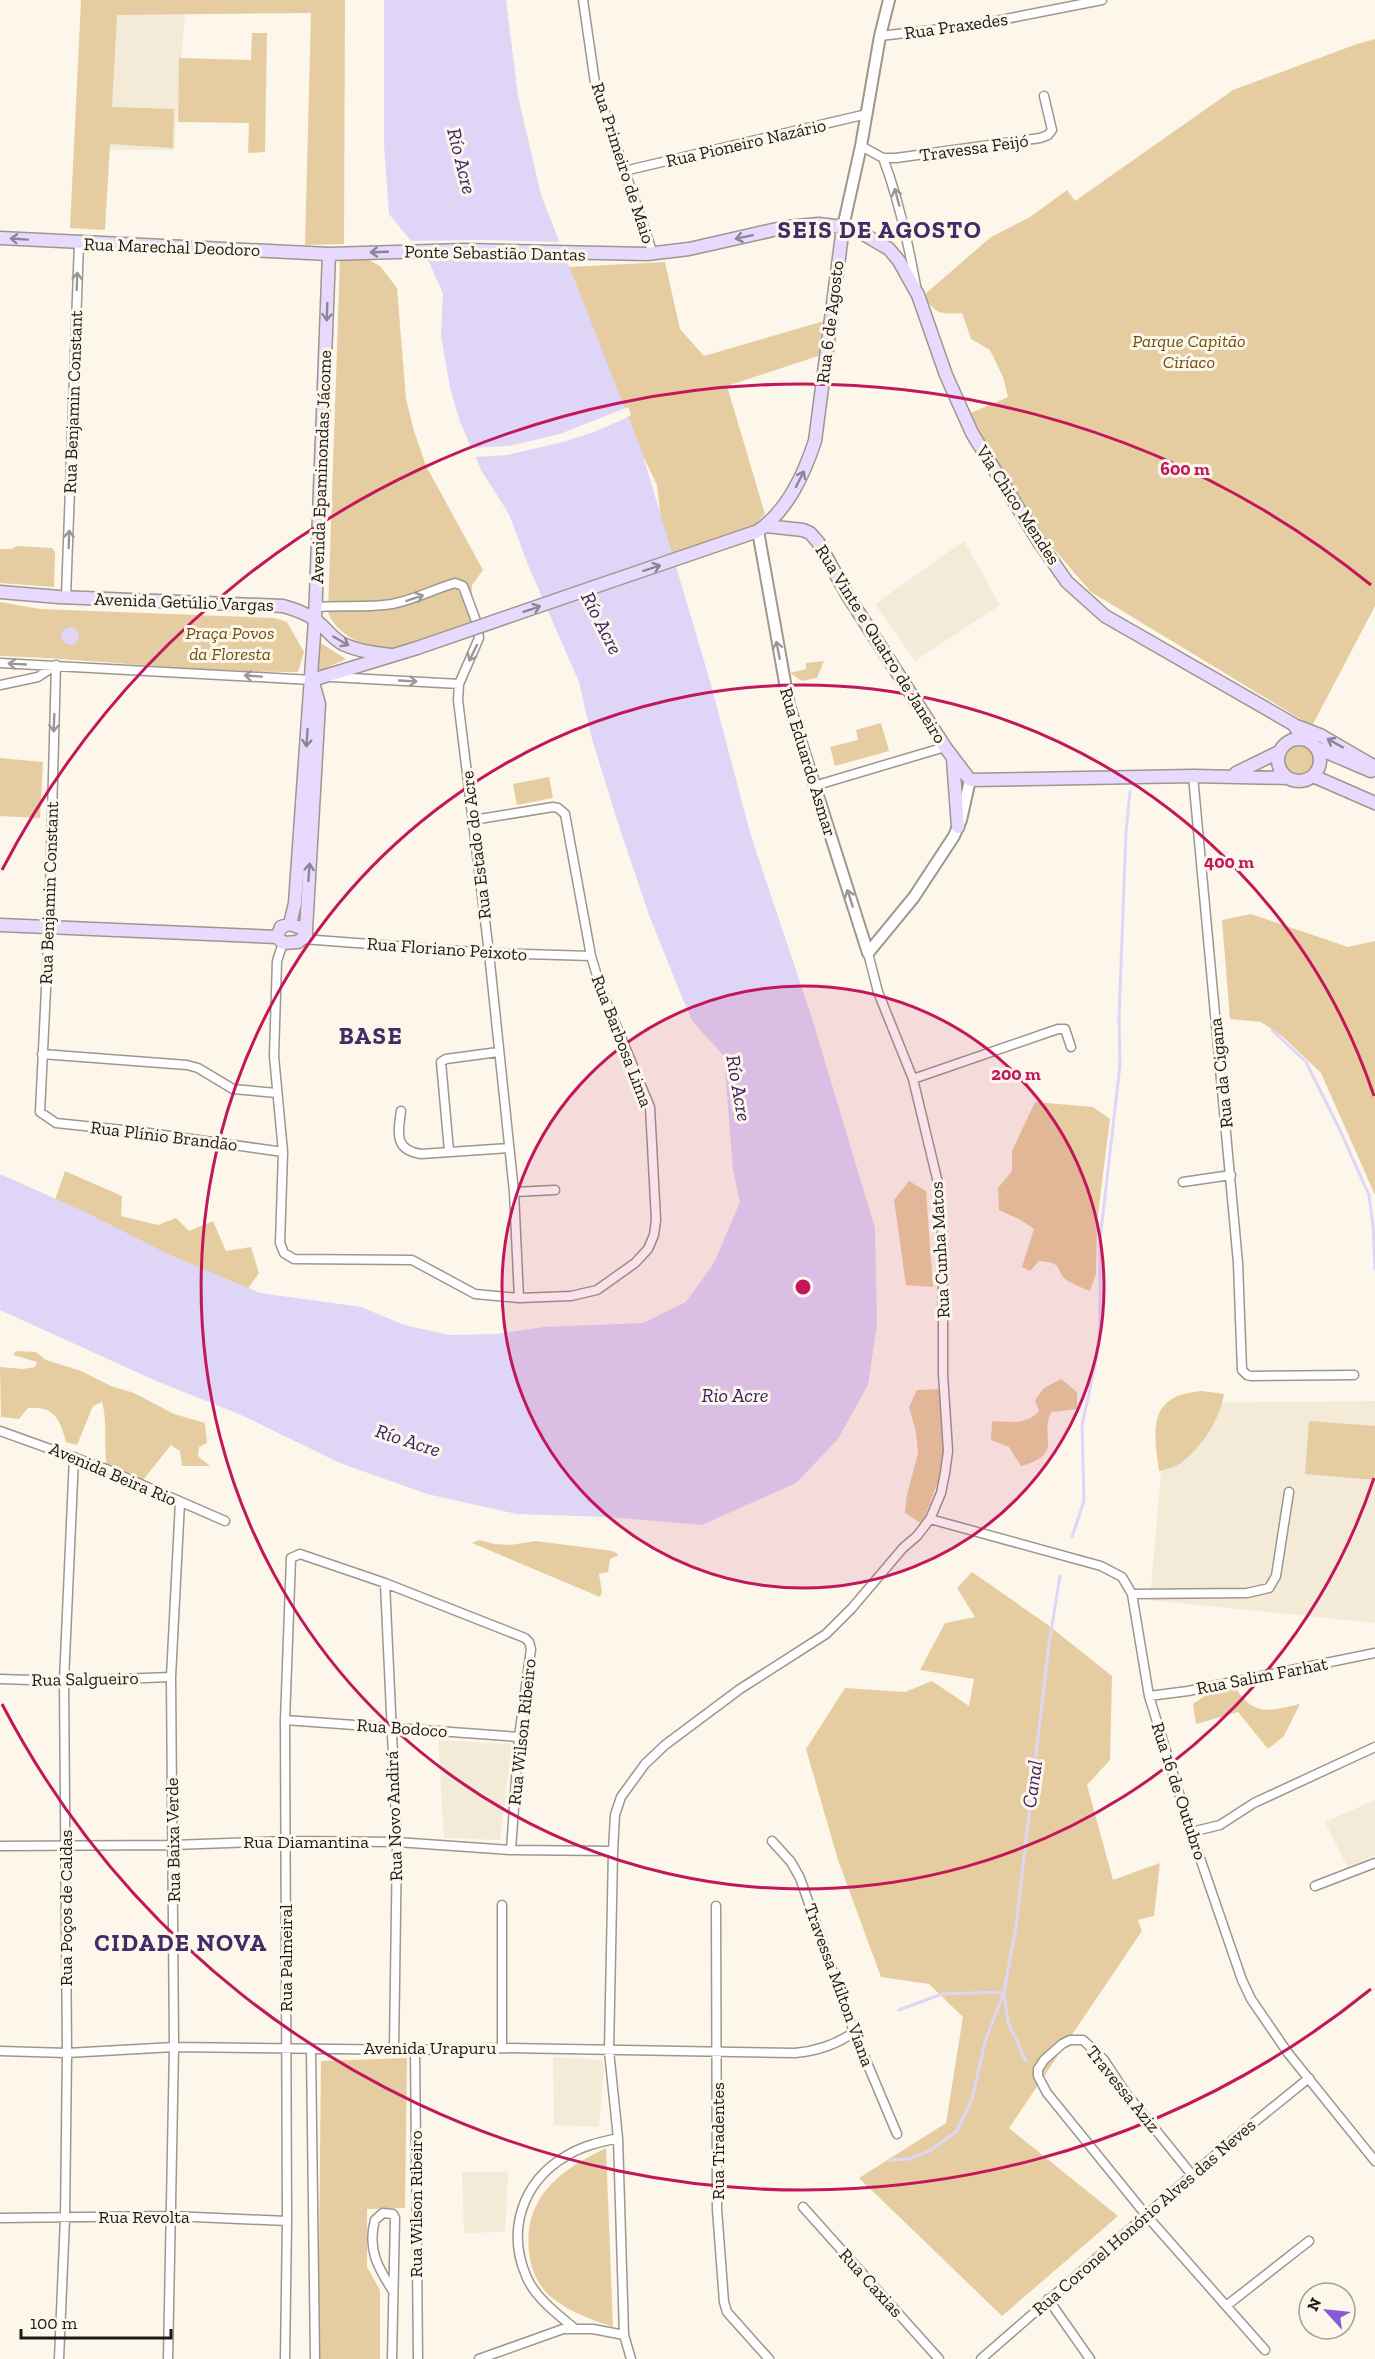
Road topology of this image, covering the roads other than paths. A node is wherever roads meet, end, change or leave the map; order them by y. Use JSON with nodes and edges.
{"nodes":[{"id":1,"x":583,"y":0,"type":"edge"},
{"id":2,"x":889,"y":0,"type":"edge"},
{"id":3,"x":1102,"y":0,"type":"edge"},
{"id":4,"x":880,"y":36,"type":"junction"},
{"id":5,"x":1044,"y":96,"type":"dead end"},
{"id":6,"x":867,"y":114,"type":"junction"},
{"id":7,"x":861,"y":146,"type":"junction"},
{"id":8,"x":883,"y":158,"type":"junction"},
{"id":9,"x":624,"y":171,"type":"junction"},
{"id":10,"x":843,"y":227,"type":"junction"},
{"id":11,"x":0,"y":238,"type":"edge"},
{"id":12,"x":79,"y":243,"type":"junction"},
{"id":13,"x":344,"y":253,"type":"joint"},
{"id":14,"x":329,"y":254,"type":"junction"},
{"id":15,"x":650,"y":254,"type":"junction"},
{"id":16,"x":918,"y":295,"type":"junction"},
{"id":17,"x":757,"y":531,"type":"junction"},
{"id":18,"x":0,"y":592,"type":"edge"},
{"id":19,"x":66,"y":597,"type":"junction"},
{"id":20,"x":315,"y":607,"type":"junction"},
{"id":21,"x":315,"y":620,"type":"junction"},
{"id":22,"x":391,"y":655,"type":"junction"},
{"id":23,"x":0,"y":663,"type":"edge"},
{"id":24,"x":56,"y":665,"type":"junction"},
{"id":25,"x":328,"y":677,"type":"junction"},
{"id":26,"x":312,"y":680,"type":"junction"},
{"id":27,"x":459,"y":684,"type":"junction"},
{"id":28,"x":0,"y":685,"type":"edge"},
{"id":29,"x":1276,"y":715,"type":"junction"},
{"id":30,"x":1293,"y":724,"type":"junction"},
{"id":31,"x":1304,"y":739,"type":"junction"},
{"id":32,"x":945,"y":747,"type":"junction"},
{"id":33,"x":1317,"y":748,"type":"junction"},
{"id":34,"x":1281,"y":749,"type":"junction"},
{"id":35,"x":953,"y":758,"type":"junction"},
{"id":36,"x":1375,"y":767,"type":"edge"},
{"id":37,"x":1375,"y":772,"type":"edge"},
{"id":38,"x":1193,"y":776,"type":"junction"},
{"id":39,"x":1229,"y":776,"type":"junction"},
{"id":40,"x":1313,"y":776,"type":"junction"},
{"id":41,"x":1288,"y":778,"type":"junction"},
{"id":42,"x":970,"y":780,"type":"junction"},
{"id":43,"x":814,"y":786,"type":"junction"},
{"id":44,"x":1375,"y":803,"type":"edge"},
{"id":45,"x":473,"y":820,"type":"junction"},
{"id":46,"x":958,"y":827,"type":"junction"},
{"id":47,"x":290,"y":924,"type":"junction"},
{"id":48,"x":0,"y":925,"type":"edge"},
{"id":49,"x":49,"y":927,"type":"junction"},
{"id":50,"x":304,"y":935,"type":"junction"},
{"id":51,"x":280,"y":940,"type":"junction"},
{"id":52,"x":489,"y":953,"type":"junction"},
{"id":53,"x":868,"y":953,"type":"junction"},
{"id":54,"x":591,"y":956,"type":"junction"},
{"id":55,"x":1071,"y":1047,"type":"dead end"},
{"id":56,"x":498,"y":1052,"type":"junction"},
{"id":57,"x":42,"y":1054,"type":"junction"},
{"id":58,"x":913,"y":1079,"type":"junction"},
{"id":59,"x":278,"y":1093,"type":"junction"},
{"id":60,"x":401,"y":1111,"type":"dead end"},
{"id":61,"x":46,"y":1118,"type":"joint"},
{"id":62,"x":509,"y":1148,"type":"junction"},
{"id":63,"x":449,"y":1151,"type":"junction"},
{"id":64,"x":283,"y":1152,"type":"junction"},
{"id":65,"x":1231,"y":1175,"type":"junction"},
{"id":66,"x":1183,"y":1182,"type":"dead end"},
{"id":67,"x":555,"y":1190,"type":"dead end"},
{"id":68,"x":514,"y":1192,"type":"junction"},
{"id":69,"x":519,"y":1298,"type":"junction"},
{"id":70,"x":1354,"y":1375,"type":"dead end"},
{"id":71,"x":0,"y":1431,"type":"edge"},
{"id":72,"x":74,"y":1457,"type":"junction"},
{"id":73,"x":1289,"y":1492,"type":"dead end"},
{"id":74,"x":180,"y":1502,"type":"junction"},
{"id":75,"x":930,"y":1518,"type":"junction"},
{"id":76,"x":225,"y":1521,"type":"dead end"},
{"id":77,"x":385,"y":1583,"type":"junction"},
{"id":78,"x":1132,"y":1594,"type":"junction"},
{"id":79,"x":1375,"y":1653,"type":"edge"},
{"id":80,"x":171,"y":1677,"type":"junction"},
{"id":81,"x":0,"y":1679,"type":"edge"},
{"id":82,"x":64,"y":1681,"type":"junction"},
{"id":83,"x":1149,"y":1696,"type":"junction"},
{"id":84,"x":285,"y":1720,"type":"junction"},
{"id":85,"x":391,"y":1727,"type":"junction"},
{"id":86,"x":519,"y":1737,"type":"junction"},
{"id":87,"x":1375,"y":1747,"type":"edge"},
{"id":88,"x":1191,"y":1832,"type":"junction"},
{"id":89,"x":286,"y":1841,"type":"junction"},
{"id":90,"x":772,"y":1841,"type":"dead end"},
{"id":91,"x":397,"y":1842,"type":"junction"},
{"id":92,"x":173,"y":1845,"type":"junction"},
{"id":93,"x":0,"y":1846,"type":"edge"},
{"id":94,"x":65,"y":1846,"type":"junction"},
{"id":95,"x":511,"y":1850,"type":"junction"},
{"id":96,"x":613,"y":1851,"type":"junction"},
{"id":97,"x":1375,"y":1863,"type":"edge"},
{"id":98,"x":1315,"y":1886,"type":"dead end"},
{"id":99,"x":502,"y":1905,"type":"dead end"},
{"id":100,"x":716,"y":1906,"type":"dead end"},
{"id":101,"x":854,"y":2032,"type":"junction"},
{"id":102,"x":174,"y":2047,"type":"junction"},
{"id":103,"x":502,"y":2048,"type":"junction"},
{"id":104,"x":286,"y":2049,"type":"junction"},
{"id":105,"x":311,"y":2049,"type":"junction"},
{"id":106,"x":394,"y":2049,"type":"junction"},
{"id":107,"x":415,"y":2050,"type":"junction"},
{"id":108,"x":0,"y":2051,"type":"edge"},
{"id":109,"x":609,"y":2051,"type":"junction"},
{"id":110,"x":67,"y":2053,"type":"junction"},
{"id":111,"x":717,"y":2053,"type":"junction"},
{"id":112,"x":1310,"y":2078,"type":"junction"},
{"id":113,"x":897,"y":2134,"type":"dead end"},
{"id":114,"x":618,"y":2138,"type":"junction"},
{"id":115,"x":1375,"y":2162,"type":"edge"},
{"id":116,"x":1192,"y":2175,"type":"junction"},
{"id":117,"x":803,"y":2207,"type":"dead end"},
{"id":118,"x":1146,"y":2215,"type":"junction"},
{"id":119,"x":172,"y":2216,"type":"junction"},
{"id":120,"x":0,"y":2218,"type":"edge"},
{"id":121,"x":65,"y":2218,"type":"junction"},
{"id":122,"x":287,"y":2221,"type":"junction"},
{"id":123,"x":1309,"y":2241,"type":"dead end"},
{"id":124,"x":393,"y":2291,"type":"junction"},
{"id":125,"x":1048,"y":2299,"type":"junction"},
{"id":126,"x":1226,"y":2306,"type":"junction"},
{"id":127,"x":573,"y":2328,"type":"junction"},
{"id":128,"x":624,"y":2335,"type":"junction"},
{"id":129,"x":1264,"y":2350,"type":"dead end"},
{"id":130,"x":59,"y":2359,"type":"edge"},
{"id":131,"x":168,"y":2359,"type":"edge"},
{"id":132,"x":285,"y":2359,"type":"edge"},
{"id":133,"x":315,"y":2359,"type":"edge"},
{"id":134,"x":392,"y":2359,"type":"edge"},
{"id":135,"x":418,"y":2359,"type":"edge"},
{"id":136,"x":479,"y":2359,"type":"edge"},
{"id":137,"x":632,"y":2359,"type":"edge"},
{"id":138,"x":769,"y":2359,"type":"edge"},
{"id":139,"x":939,"y":2359,"type":"edge"},
{"id":140,"x":981,"y":2359,"type":"edge"},
{"id":141,"x":1090,"y":2359,"type":"edge"}],
"edges":[{"from":1,"to":9,"type":"street","name":"Rua Primeiro de Maio"},
{"from":2,"to":4,"type":"street","name":"Rua 6 de Agosto"},
{"from":3,"to":4,"type":"street","name":"Rua Praxedes"},
{"from":4,"to":6,"type":"street","name":"Rua 6 de Agosto"},
{"from":5,"to":8,"type":"street","name":"Travessa Feijó"},
{"from":6,"to":7,"type":"street","name":"Rua 6 de Agosto"},
{"from":6,"to":9,"type":"street","name":"Rua Pioneiro Nazário"},
{"from":7,"to":8,"type":"street"},
{"from":7,"to":10,"type":"street","name":"Rua 6 de Agosto"},
{"from":16,"to":8,"type":"street","one_way":true},
{"from":9,"to":15,"type":"street","name":"Rua Primeiro de Maio"},
{"from":10,"to":15,"type":"main road","name":"Ponte Sebastião Dantas","one_way":true},
{"from":10,"to":16,"type":"main road","name":"Via Chico Mendes"},
{"from":17,"to":10,"type":"main road","name":"Rua 6 de Agosto","one_way":true},
{"from":12,"to":11,"type":"main road","name":"Rua Marechal Deodoro","one_way":true},
{"from":12,"to":14,"type":"main road","name":"Rua Marechal Deodoro"},
{"from":19,"to":12,"type":"street","name":"Rua Benjamin Constant","one_way":true},
{"from":13,"to":14,"type":"main road","name":"Rua Marechal Deodoro"},
{"from":15,"to":13,"type":"main road","name":"Ponte Sebastião Dantas","one_way":true},
{"from":14,"to":20,"type":"main road","name":"Avenida Epaminondas Jácome","one_way":true},
{"from":16,"to":29,"type":"main road","name":"Via Chico Mendes"},
{"from":22,"to":17,"type":"main road","name":"Avenida Getúlio Vargas","one_way":true,"bridge":true},
{"from":17,"to":32,"type":"main road","name":"Rua Vinte e Quatro de Janeiro"},
{"from":43,"to":17,"type":"street","name":"Rua Eduardo Asmar","one_way":true},
{"from":18,"to":19,"type":"main road","name":"Avenida Getúlio Vargas"},
{"from":19,"to":21,"type":"main road","name":"Avenida Getúlio Vargas"},
{"from":20,"to":21,"type":"main road","name":"Avenida Epaminondas Jácome"},
{"from":20,"to":27,"type":"street","name":"Rua Estado do Acre","one_way":true},
{"from":21,"to":22,"type":"main road","name":"Avenida Getúlio Vargas","one_way":true},
{"from":21,"to":26,"type":"main road","name":"Avenida Epaminondas Jácome"},
{"from":22,"to":25,"type":"main road","name":"Avenida Getúlio Vargas"},
{"from":24,"to":23,"type":"street","one_way":true},
{"from":26,"to":24,"type":"street","one_way":true},
{"from":24,"to":28,"type":"street"},
{"from":24,"to":49,"type":"street","name":"Rua Benjamin Constant","one_way":true},
{"from":25,"to":26,"type":"main road","name":"Avenida Getúlio Vargas"},
{"from":25,"to":27,"type":"street","one_way":true},
{"from":26,"to":47,"type":"main road","name":"Avenida Epaminondas Jácome","one_way":true},
{"from":50,"to":26,"type":"main road","name":"Avenida Epaminondas Jácome","one_way":true},
{"from":27,"to":45,"type":"street","name":"Rua Estado do Acre"},
{"from":29,"to":30,"type":"main road","name":"Via Chico Mendes"},
{"from":29,"to":34,"type":"main road"},
{"from":30,"to":31,"type":"main road","name":"Via Chico Mendes"},
{"from":36,"to":30,"type":"main road","one_way":true},
{"from":31,"to":33,"type":"main road"},
{"from":31,"to":34,"type":"main road"},
{"from":32,"to":35,"type":"main road","name":"Rua Vinte e Quatro de Janeiro"},
{"from":32,"to":43,"type":"street"},
{"from":33,"to":37,"type":"main road"},
{"from":33,"to":40,"type":"main road"},
{"from":34,"to":39,"type":"main road"},
{"from":34,"to":41,"type":"main road"},
{"from":35,"to":42,"type":"main road","name":"Rua Vinte e Quatro de Janeiro"},
{"from":35,"to":46,"type":"main road"},
{"from":38,"to":39,"type":"main road"},
{"from":38,"to":42,"type":"main road"},
{"from":38,"to":65,"type":"street","name":"Rua da Cigana"},
{"from":39,"to":41,"type":"main road"},
{"from":40,"to":41,"type":"main road"},
{"from":40,"to":44,"type":"main road"},
{"from":42,"to":46,"type":"street"},
{"from":53,"to":43,"type":"street","name":"Rua Eduardo Asmar","one_way":true},
{"from":45,"to":52,"type":"street","name":"Rua Estado do Acre"},
{"from":45,"to":54,"type":"street","name":"Rua Barbosa Lima"},
{"from":46,"to":53,"type":"street"},
{"from":47,"to":50,"type":"main road","name":"Rua Floriano Peixoto"},
{"from":47,"to":51,"type":"main road"},
{"from":48,"to":49,"type":"main road","name":"Rua Floriano Peixoto"},
{"from":49,"to":51,"type":"main road","name":"Rua Floriano Peixoto"},
{"from":49,"to":57,"type":"street","name":"Rua Benjamin Constant"},
{"from":50,"to":51,"type":"main road","name":"Rua Floriano Peixoto"},
{"from":50,"to":52,"type":"street","name":"Rua Floriano Peixoto"},
{"from":51,"to":59,"type":"street"},
{"from":52,"to":54,"type":"street","name":"Rua Floriano Peixoto"},
{"from":52,"to":56,"type":"street","name":"Rua Estado do Acre"},
{"from":53,"to":58,"type":"street","name":"Rua Cunha Matos"},
{"from":54,"to":69,"type":"street","name":"Rua Barbosa Lima"},
{"from":55,"to":58,"type":"street"},
{"from":56,"to":62,"type":"street","name":"Rua Estado do Acre"},
{"from":56,"to":63,"type":"street"},
{"from":57,"to":59,"type":"street"},
{"from":57,"to":61,"type":"street","name":"Rua Benjamin Constant"},
{"from":58,"to":75,"type":"street","name":"Rua Cunha Matos"},
{"from":59,"to":64,"type":"street"},
{"from":60,"to":63,"type":"street"},
{"from":61,"to":64,"type":"street","name":"Rua Plínio Brandão"},
{"from":62,"to":63,"type":"street"},
{"from":62,"to":68,"type":"street","name":"Rua Estado do Acre"},
{"from":64,"to":69,"type":"street","name":"Rua Barbosa Lima"},
{"from":65,"to":66,"type":"street"},
{"from":65,"to":70,"type":"street","name":"Rua da Cigana"},
{"from":67,"to":68,"type":"street"},
{"from":68,"to":69,"type":"street","name":"Rua Estado do Acre"},
{"from":71,"to":72,"type":"street","name":"Avenida Beira Rio"},
{"from":72,"to":74,"type":"street","name":"Avenida Beira Rio"},
{"from":72,"to":82,"type":"street","name":"Rua Poços de Caldas"},
{"from":73,"to":78,"type":"street"},
{"from":74,"to":76,"type":"street","name":"Avenida Beira Rio"},
{"from":74,"to":80,"type":"street","name":"Rua Baixa Verde"},
{"from":75,"to":78,"type":"street"},
{"from":75,"to":96,"type":"street","name":"Rua Cunha Matos"},
{"from":77,"to":84,"type":"street","name":"Rua Palmeiral"},
{"from":77,"to":85,"type":"street","name":"Rua Novo Andirá"},
{"from":77,"to":86,"type":"street","name":"Rua Wilson Ribeiro"},
{"from":78,"to":83,"type":"street","name":"Rua 16 de Outubro"},
{"from":79,"to":83,"type":"street","name":"Rua Salim Farhat"},
{"from":80,"to":82,"type":"street","name":"Rua Salgueiro"},
{"from":80,"to":92,"type":"street","name":"Rua Baixa Verde"},
{"from":81,"to":82,"type":"street","name":"Rua Salgueiro"},
{"from":82,"to":94,"type":"street","name":"Rua Poços de Caldas"},
{"from":83,"to":88,"type":"street","name":"Rua 16 de Outubro"},
{"from":84,"to":85,"type":"street","name":"Rua Bodoco"},
{"from":84,"to":89,"type":"street","name":"Rua Palmeiral"},
{"from":85,"to":86,"type":"street","name":"Rua Bodoco"},
{"from":85,"to":91,"type":"street","name":"Rua Novo Andirá"},
{"from":86,"to":95,"type":"street","name":"Rua Wilson Ribeiro"},
{"from":87,"to":88,"type":"street"},
{"from":88,"to":112,"type":"street","name":"Rua 16 de Outubro"},
{"from":89,"to":91,"type":"street","name":"Rua Diamantina"},
{"from":89,"to":92,"type":"street","name":"Rua Diamantina"},
{"from":89,"to":104,"type":"street","name":"Rua Palmeiral"},
{"from":90,"to":101,"type":"street","name":"Travessa Milton Viana"},
{"from":91,"to":95,"type":"street","name":"Rua Diamantina"},
{"from":91,"to":106,"type":"street","name":"Rua Novo Andirá"},
{"from":92,"to":94,"type":"street","name":"Rua Diamantina"},
{"from":92,"to":102,"type":"street","name":"Rua Baixa Verde"},
{"from":93,"to":94,"type":"street","name":"Rua Diamantina"},
{"from":94,"to":110,"type":"street","name":"Rua Poços de Caldas"},
{"from":95,"to":96,"type":"street","name":"Rua Diamantina"},
{"from":96,"to":109,"type":"street","name":"Rua Cunha Matos"},
{"from":97,"to":98,"type":"street"},
{"from":99,"to":103,"type":"street"},
{"from":100,"to":111,"type":"street","name":"Rua Tiradentes"},
{"from":101,"to":111,"type":"street","name":"Avenida Urapuru"},
{"from":101,"to":113,"type":"street","name":"Travessa Milton Viana"},
{"from":102,"to":104,"type":"street","name":"Avenida Urapuru"},
{"from":102,"to":110,"type":"street","name":"Avenida Urapuru"},
{"from":102,"to":119,"type":"street","name":"Rua Baixa Verde"},
{"from":103,"to":107,"type":"street","name":"Avenida Urapuru"},
{"from":103,"to":109,"type":"street","name":"Avenida Urapuru"},
{"from":104,"to":105,"type":"street","name":"Avenida Urapuru"},
{"from":104,"to":122,"type":"street","name":"Rua Palmeiral"},
{"from":105,"to":106,"type":"street","name":"Avenida Urapuru"},
{"from":105,"to":133,"type":"street"},
{"from":106,"to":107,"type":"street","name":"Avenida Urapuru"},
{"from":107,"to":135,"type":"street","name":"Rua Wilson Ribeiro"},
{"from":108,"to":110,"type":"street","name":"Avenida Urapuru"},
{"from":109,"to":111,"type":"street","name":"Avenida Urapuru"},
{"from":109,"to":114,"type":"street","name":"Rua Cunha Matos"},
{"from":110,"to":121,"type":"street","name":"Rua Poços de Caldas"},
{"from":111,"to":138,"type":"street","name":"Rua Tiradentes"},
{"from":112,"to":115,"type":"street","name":"Rua 16 de Outubro"},
{"from":112,"to":116,"type":"street","name":"Rua Coronel Honório Alves das Neves"},
{"from":114,"to":127,"type":"street"},
{"from":114,"to":128,"type":"street","name":"Rua Cunha Matos"},
{"from":116,"to":118,"type":"street","name":"Rua Coronel Honório Alves das Neves"},
{"from":116,"to":118,"type":"street","name":"Travessa Aziz"},
{"from":117,"to":139,"type":"street","name":"Rua Caxias"},
{"from":118,"to":125,"type":"street","name":"Rua Coronel Honório Alves das Neves"},
{"from":118,"to":126,"type":"street"},
{"from":119,"to":121,"type":"street","name":"Rua Revolta"},
{"from":119,"to":122,"type":"street","name":"Rua Revolta"},
{"from":119,"to":131,"type":"street","name":"Rua Baixa Verde"},
{"from":120,"to":121,"type":"street","name":"Rua Revolta"},
{"from":121,"to":130,"type":"street","name":"Rua Poços de Caldas"},
{"from":122,"to":132,"type":"street","name":"Rua Palmeiral"},
{"from":123,"to":126,"type":"street"},
{"from":124,"to":124,"type":"street","name":"Rua Wilson Ribeiro"},
{"from":124,"to":134,"type":"street","name":"Rua Wilson Ribeiro"},
{"from":125,"to":140,"type":"street","name":"Rua Coronel Honório Alves das Neves"},
{"from":125,"to":141,"type":"street"},
{"from":126,"to":129,"type":"street"},
{"from":127,"to":128,"type":"street"},
{"from":127,"to":136,"type":"street"},
{"from":128,"to":137,"type":"street","name":"Rua Cunha Matos"}]}
